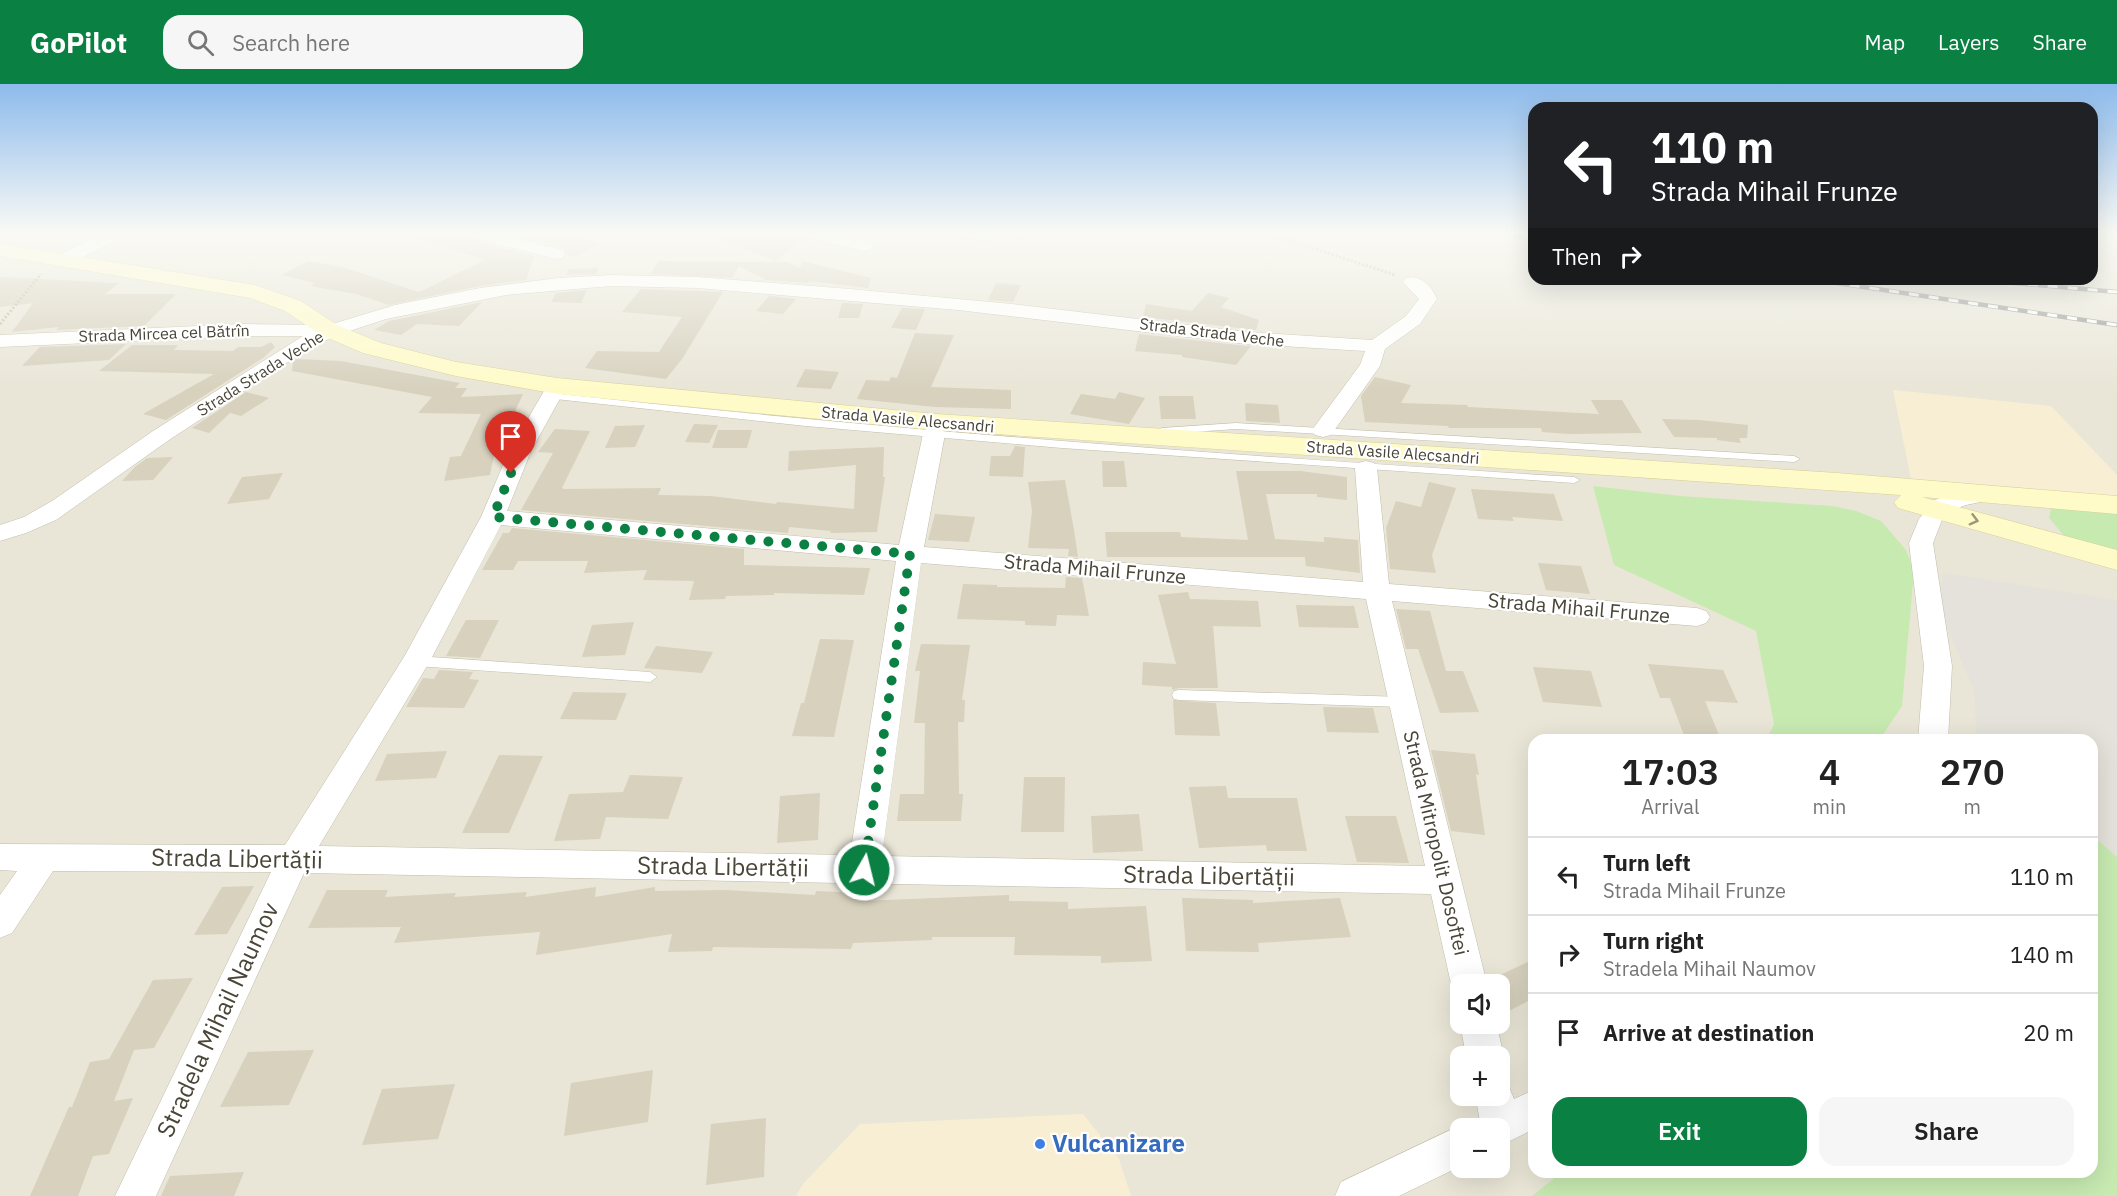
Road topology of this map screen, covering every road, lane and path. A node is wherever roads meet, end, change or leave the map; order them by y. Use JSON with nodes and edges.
{"nodes":[{"id":1,"x":32,"y":285,"type":"edge"},
{"id":2,"x":212,"y":285,"type":"edge"},
{"id":3,"x":544,"y":285,"type":"edge"},
{"id":4,"x":708,"y":285,"type":"edge"},
{"id":5,"x":1416,"y":285,"type":"edge"},
{"id":6,"x":0,"y":324,"type":"edge"},
{"id":7,"x":329,"y":330,"type":"junction"},
{"id":8,"x":0,"y":341,"type":"edge"},
{"id":9,"x":1376,"y":346,"type":"junction"},
{"id":10,"x":553,"y":391,"type":"junction"},
{"id":11,"x":1323,"y":430,"type":"junction"},
{"id":12,"x":934,"y":434,"type":"junction"},
{"id":13,"x":1118,"y":434,"type":"junction"},
{"id":14,"x":1794,"y":459,"type":"dead end"},
{"id":15,"x":1366,"y":468,"type":"junction"},
{"id":16,"x":1574,"y":480,"type":"dead end"},
{"id":17,"x":1837,"y":481,"type":"junction"},
{"id":18,"x":1987,"y":494,"type":"junction"},
{"id":19,"x":2117,"y":505,"type":"edge"},
{"id":20,"x":1936,"y":510,"type":"junction"},
{"id":21,"x":493,"y":517,"type":"junction"},
{"id":22,"x":0,"y":533,"type":"edge"},
{"id":23,"x":910,"y":554,"type":"junction"},
{"id":24,"x":2117,"y":560,"type":"edge"},
{"id":25,"x":1377,"y":591,"type":"junction"},
{"id":26,"x":1697,"y":617,"type":"dead end"},
{"id":27,"x":416,"y":661,"type":"junction"},
{"id":28,"x":650,"y":677,"type":"dead end"},
{"id":29,"x":1179,"y":695,"type":"dead end"},
{"id":30,"x":1403,"y":702,"type":"junction"},
{"id":31,"x":1933,"y":734,"type":"edge"},
{"id":32,"x":0,"y":857,"type":"edge"},
{"id":33,"x":44,"y":857,"type":"junction"},
{"id":34,"x":294,"y":860,"type":"junction"},
{"id":35,"x":864,"y":870,"type":"junction"},
{"id":36,"x":1445,"y":880,"type":"junction"},
{"id":37,"x":0,"y":923,"type":"edge"},
{"id":38,"x":1467,"y":974,"type":"edge"},
{"id":39,"x":1528,"y":1110,"type":"edge"},
{"id":40,"x":1497,"y":1116,"type":"edge"},
{"id":41,"x":1450,"y":1150,"type":"edge"},
{"id":42,"x":135,"y":1196,"type":"edge"},
{"id":43,"x":1354,"y":1196,"type":"edge"}],
"edges":[{"from":1,"to":6,"type":"path"},
{"from":2,"to":7,"type":"main road","name":"Strada Vasile Alecsandri"},
{"from":3,"to":7,"type":"street","name":"Strada Strada Veche"},
{"from":4,"to":9,"type":"street","name":"Strada Strada Veche"},
{"from":5,"to":9,"type":"street"},
{"from":7,"to":8,"type":"street","name":"Strada Mircea cel Bătrîn"},
{"from":7,"to":10,"type":"main road","name":"Strada Vasile Alecsandri"},
{"from":7,"to":22,"type":"street","name":"Strada Strada Veche"},
{"from":9,"to":11,"type":"street"},
{"from":10,"to":12,"type":"lane"},
{"from":10,"to":13,"type":"main road","name":"Strada Vasile Alecsandri"},
{"from":10,"to":21,"type":"street","name":"Stradela Mihail Naumov"},
{"from":11,"to":13,"type":"lane"},
{"from":11,"to":14,"type":"lane"},
{"from":12,"to":15,"type":"lane"},
{"from":12,"to":23,"type":"street"},
{"from":13,"to":17,"type":"main road","name":"Strada Vasile Alecsandri"},
{"from":15,"to":16,"type":"lane"},
{"from":15,"to":25,"type":"street","name":"Strada Mitropolit Dosoftei"},
{"from":17,"to":18,"type":"main road"},
{"from":17,"to":20,"type":"main road"},
{"from":18,"to":19,"type":"main road"},
{"from":18,"to":20,"type":"street"},
{"from":20,"to":24,"type":"main road","one_way":true},
{"from":20,"to":31,"type":"street"},
{"from":21,"to":23,"type":"street","name":"Strada Mihail Frunze"},
{"from":21,"to":27,"type":"street","name":"Stradela Mihail Naumov"},
{"from":23,"to":25,"type":"street","name":"Strada Mihail Frunze"},
{"from":23,"to":35,"type":"street"},
{"from":25,"to":26,"type":"street","name":"Strada Mihail Frunze"},
{"from":25,"to":30,"type":"street","name":"Strada Mitropolit Dosoftei"},
{"from":27,"to":28,"type":"lane"},
{"from":27,"to":34,"type":"street","name":"Stradela Mihail Naumov"},
{"from":29,"to":30,"type":"lane"},
{"from":30,"to":36,"type":"street","name":"Strada Mitropolit Dosoftei"},
{"from":32,"to":33,"type":"street","name":"Strada Libertății"},
{"from":33,"to":34,"type":"street","name":"Strada Libertății"},
{"from":33,"to":37,"type":"street"},
{"from":34,"to":35,"type":"street","name":"Strada Libertății"},
{"from":34,"to":42,"type":"street","name":"Stradela Mihail Naumov"},
{"from":35,"to":36,"type":"street","name":"Strada Libertății"},
{"from":36,"to":38,"type":"street","name":"Strada Mitropolit Dosoftei"},
{"from":39,"to":40,"type":"street"},
{"from":41,"to":43,"type":"street"}]}
